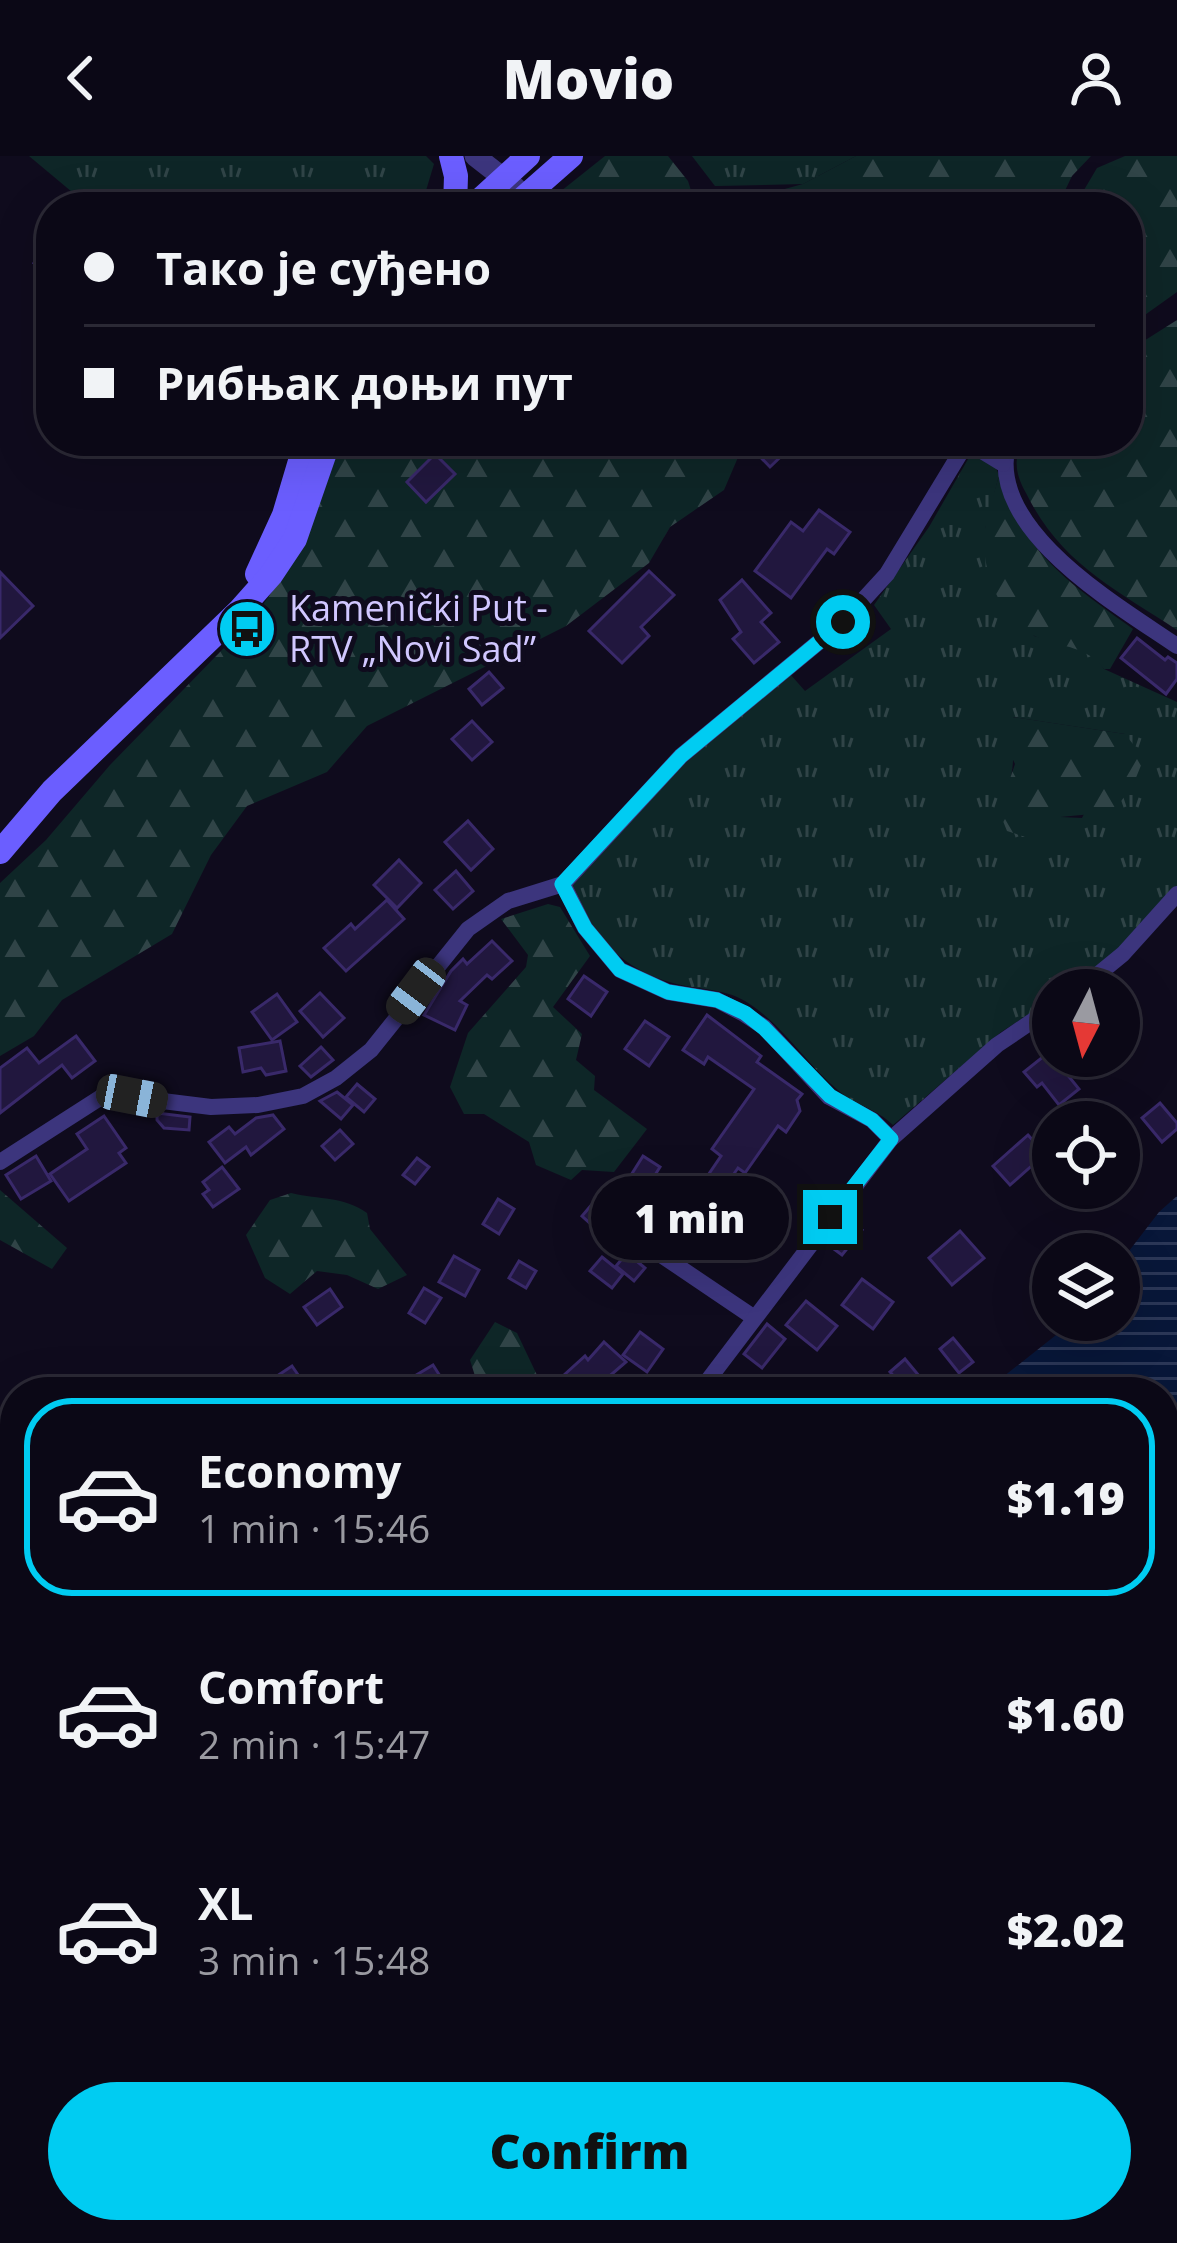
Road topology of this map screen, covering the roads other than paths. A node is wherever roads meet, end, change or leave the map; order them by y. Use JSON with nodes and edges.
{"nodes":[{"id":1,"x":451,"y":156,"type":"edge"},
{"id":2,"x":475,"y":156,"type":"edge"},
{"id":3,"x":527,"y":156,"type":"edge"},
{"id":4,"x":571,"y":156,"type":"edge"},
{"id":5,"x":505,"y":177,"type":"junction"},
{"id":6,"x":547,"y":178,"type":"junction"},
{"id":7,"x":455,"y":192,"type":"edge"},
{"id":8,"x":488,"y":192,"type":"edge"},
{"id":9,"x":513,"y":192,"type":"edge"},
{"id":10,"x":531,"y":192,"type":"edge"},
{"id":11,"x":301,"y":456,"type":"edge"},
{"id":12,"x":324,"y":456,"type":"edge"},
{"id":13,"x":959,"y":456,"type":"edge"},
{"id":14,"x":990,"y":456,"type":"edge"},
{"id":15,"x":1005,"y":456,"type":"edge"},
{"id":16,"x":1003,"y":464,"type":"junction"},
{"id":17,"x":239,"y":611,"type":"junction"},
{"id":18,"x":1177,"y":646,"type":"edge"},
{"id":19,"x":0,"y":852,"type":"edge"},
{"id":20,"x":562,"y":884,"type":"junction"},
{"id":21,"x":1177,"y":893,"type":"edge"},
{"id":22,"x":1104,"y":969,"type":"edge"},
{"id":23,"x":1032,"y":1021,"type":"edge"},
{"id":24,"x":891,"y":1139,"type":"junction"},
{"id":25,"x":0,"y":1162,"type":"edge"},
{"id":26,"x":636,"y":1238,"type":"dead end"},
{"id":27,"x":754,"y":1317,"type":"junction"},
{"id":28,"x":709,"y":1377,"type":"edge"}],
"edges":[{"from":1,"to":7,"type":"main road"},
{"from":2,"to":5,"type":"street"},
{"from":3,"to":5,"type":"main road"},
{"from":3,"to":6,"type":"street"},
{"from":4,"to":6,"type":"main road"},
{"from":5,"to":8,"type":"main road"},
{"from":5,"to":9,"type":"street"},
{"from":6,"to":10,"type":"main road"},
{"from":11,"to":17,"type":"main road"},
{"from":12,"to":17,"type":"main road"},
{"from":13,"to":20,"type":"street"},
{"from":14,"to":16,"type":"street"},
{"from":15,"to":16,"type":"street"},
{"from":16,"to":18,"type":"street"},
{"from":17,"to":19,"type":"main road"},
{"from":20,"to":24,"type":"street"},
{"from":20,"to":25,"type":"street"},
{"from":21,"to":22,"type":"street"},
{"from":23,"to":24,"type":"street"},
{"from":24,"to":27,"type":"street"},
{"from":26,"to":27,"type":"street"},
{"from":27,"to":28,"type":"street"}]}
